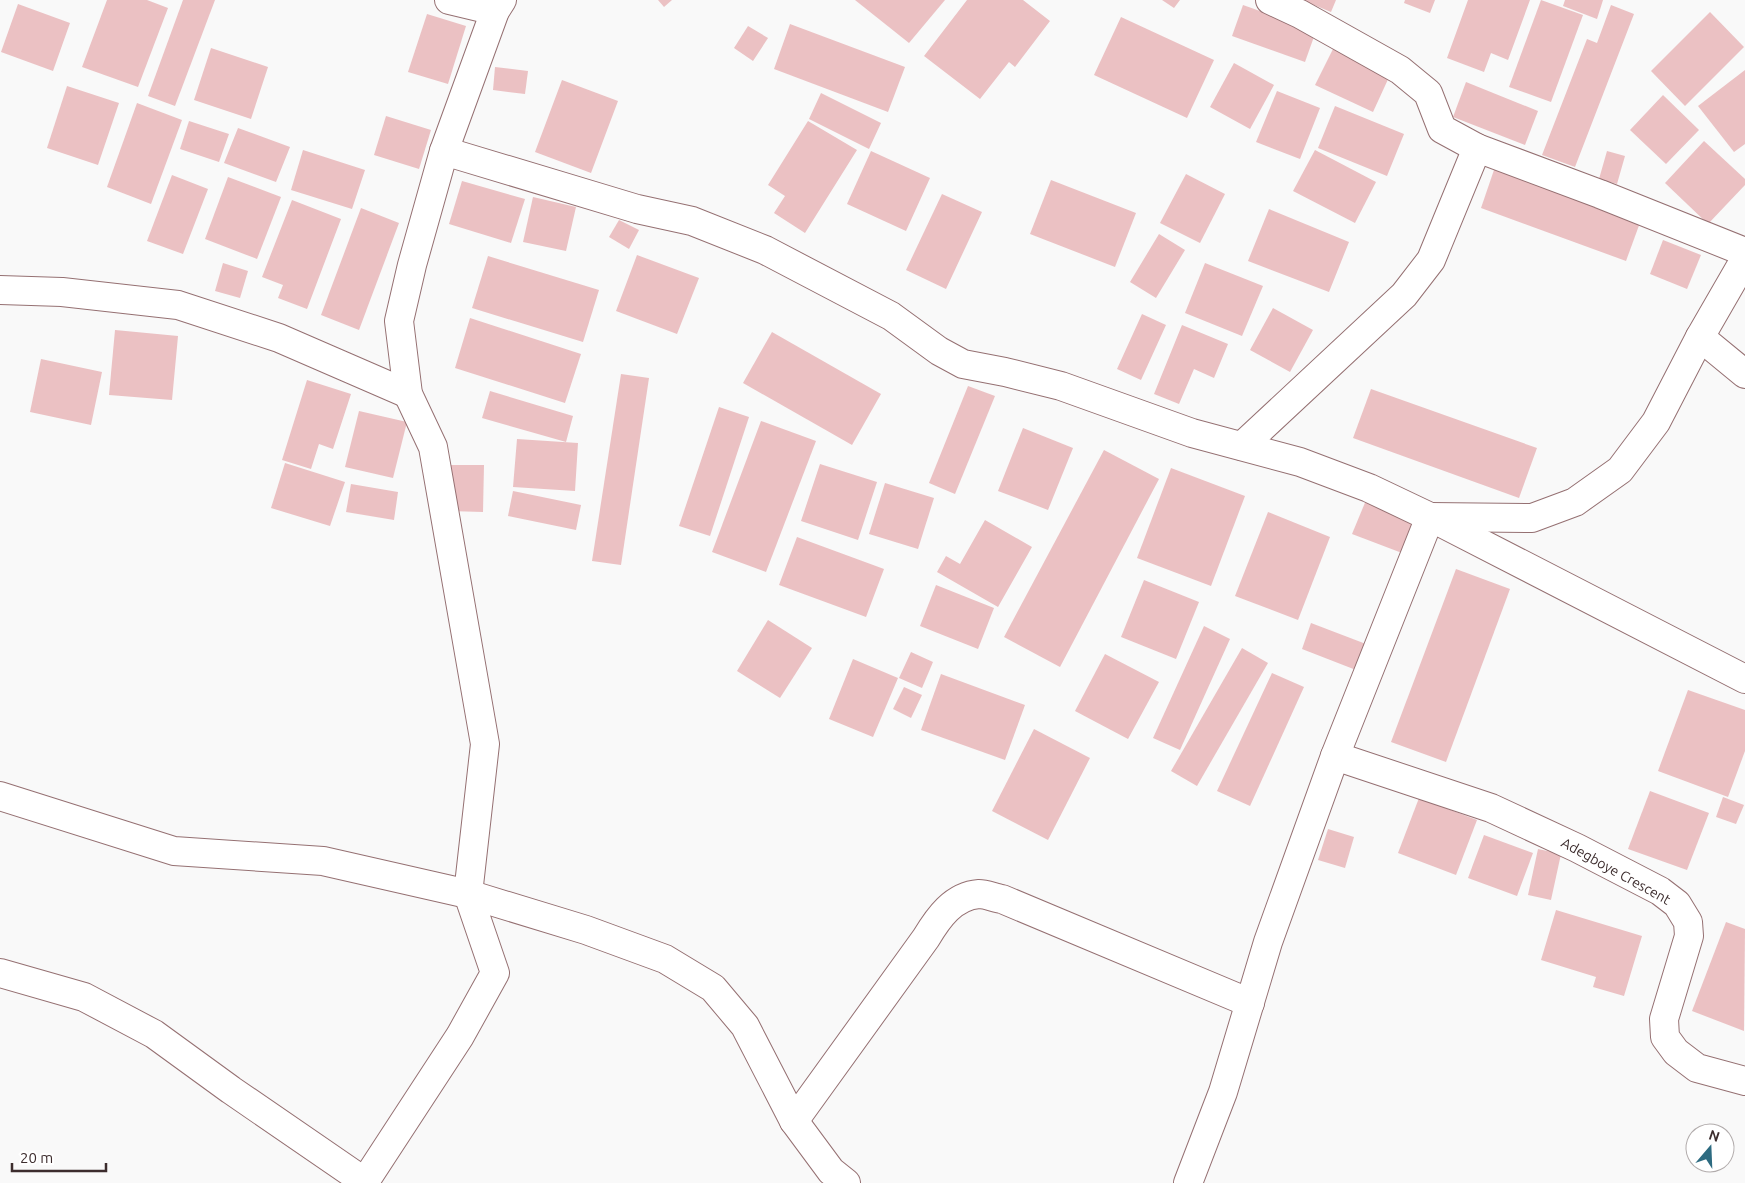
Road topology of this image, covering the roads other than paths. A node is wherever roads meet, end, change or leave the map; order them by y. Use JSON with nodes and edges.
{"nodes":[{"id":1,"x":449,"y":0,"type":"edge"},
{"id":2,"x":1270,"y":0,"type":"edge"},
{"id":3,"x":499,"y":6,"type":"edge"},
{"id":4,"x":1477,"y":148,"type":"junction"},
{"id":5,"x":444,"y":151,"type":"junction"},
{"id":6,"x":1745,"y":252,"type":"edge"},
{"id":7,"x":1745,"y":259,"type":"edge"},
{"id":8,"x":0,"y":290,"type":"edge"},
{"id":9,"x":1700,"y":338,"type":"junction"},
{"id":10,"x":1745,"y":374,"type":"edge"},
{"id":11,"x":408,"y":394,"type":"junction"},
{"id":12,"x":1242,"y":446,"type":"junction"},
{"id":13,"x":1430,"y":517,"type":"junction"},
{"id":14,"x":1745,"y":679,"type":"edge"},
{"id":15,"x":1335,"y":756,"type":"junction"},
{"id":16,"x":0,"y":796,"type":"edge"},
{"id":17,"x":468,"y":894,"type":"junction"},
{"id":18,"x":0,"y":973,"type":"edge"},
{"id":19,"x":1250,"y":1003,"type":"junction"},
{"id":20,"x":1745,"y":1081,"type":"edge"},
{"id":21,"x":794,"y":1121,"type":"junction"},
{"id":22,"x":364,"y":1182,"type":"edge"},
{"id":23,"x":846,"y":1183,"type":"edge"},
{"id":24,"x":1188,"y":1183,"type":"edge"}],
"edges":[{"from":1,"to":3,"type":"street"},
{"from":2,"to":4,"type":"street"},
{"from":3,"to":5,"type":"street"},
{"from":4,"to":6,"type":"street"},
{"from":4,"to":12,"type":"street"},
{"from":5,"to":11,"type":"street"},
{"from":5,"to":12,"type":"street"},
{"from":7,"to":9,"type":"street"},
{"from":8,"to":11,"type":"street"},
{"from":9,"to":10,"type":"street"},
{"from":9,"to":13,"type":"street"},
{"from":11,"to":17,"type":"street"},
{"from":12,"to":13,"type":"street"},
{"from":13,"to":14,"type":"street"},
{"from":13,"to":15,"type":"street"},
{"from":15,"to":19,"type":"street"},
{"from":15,"to":20,"type":"street","name":"Adegboye Crescent"},
{"from":16,"to":17,"type":"street"},
{"from":17,"to":21,"type":"street"},
{"from":17,"to":22,"type":"street"},
{"from":18,"to":22,"type":"street"},
{"from":19,"to":21,"type":"street"},
{"from":19,"to":24,"type":"street"},
{"from":21,"to":23,"type":"street"}]}
